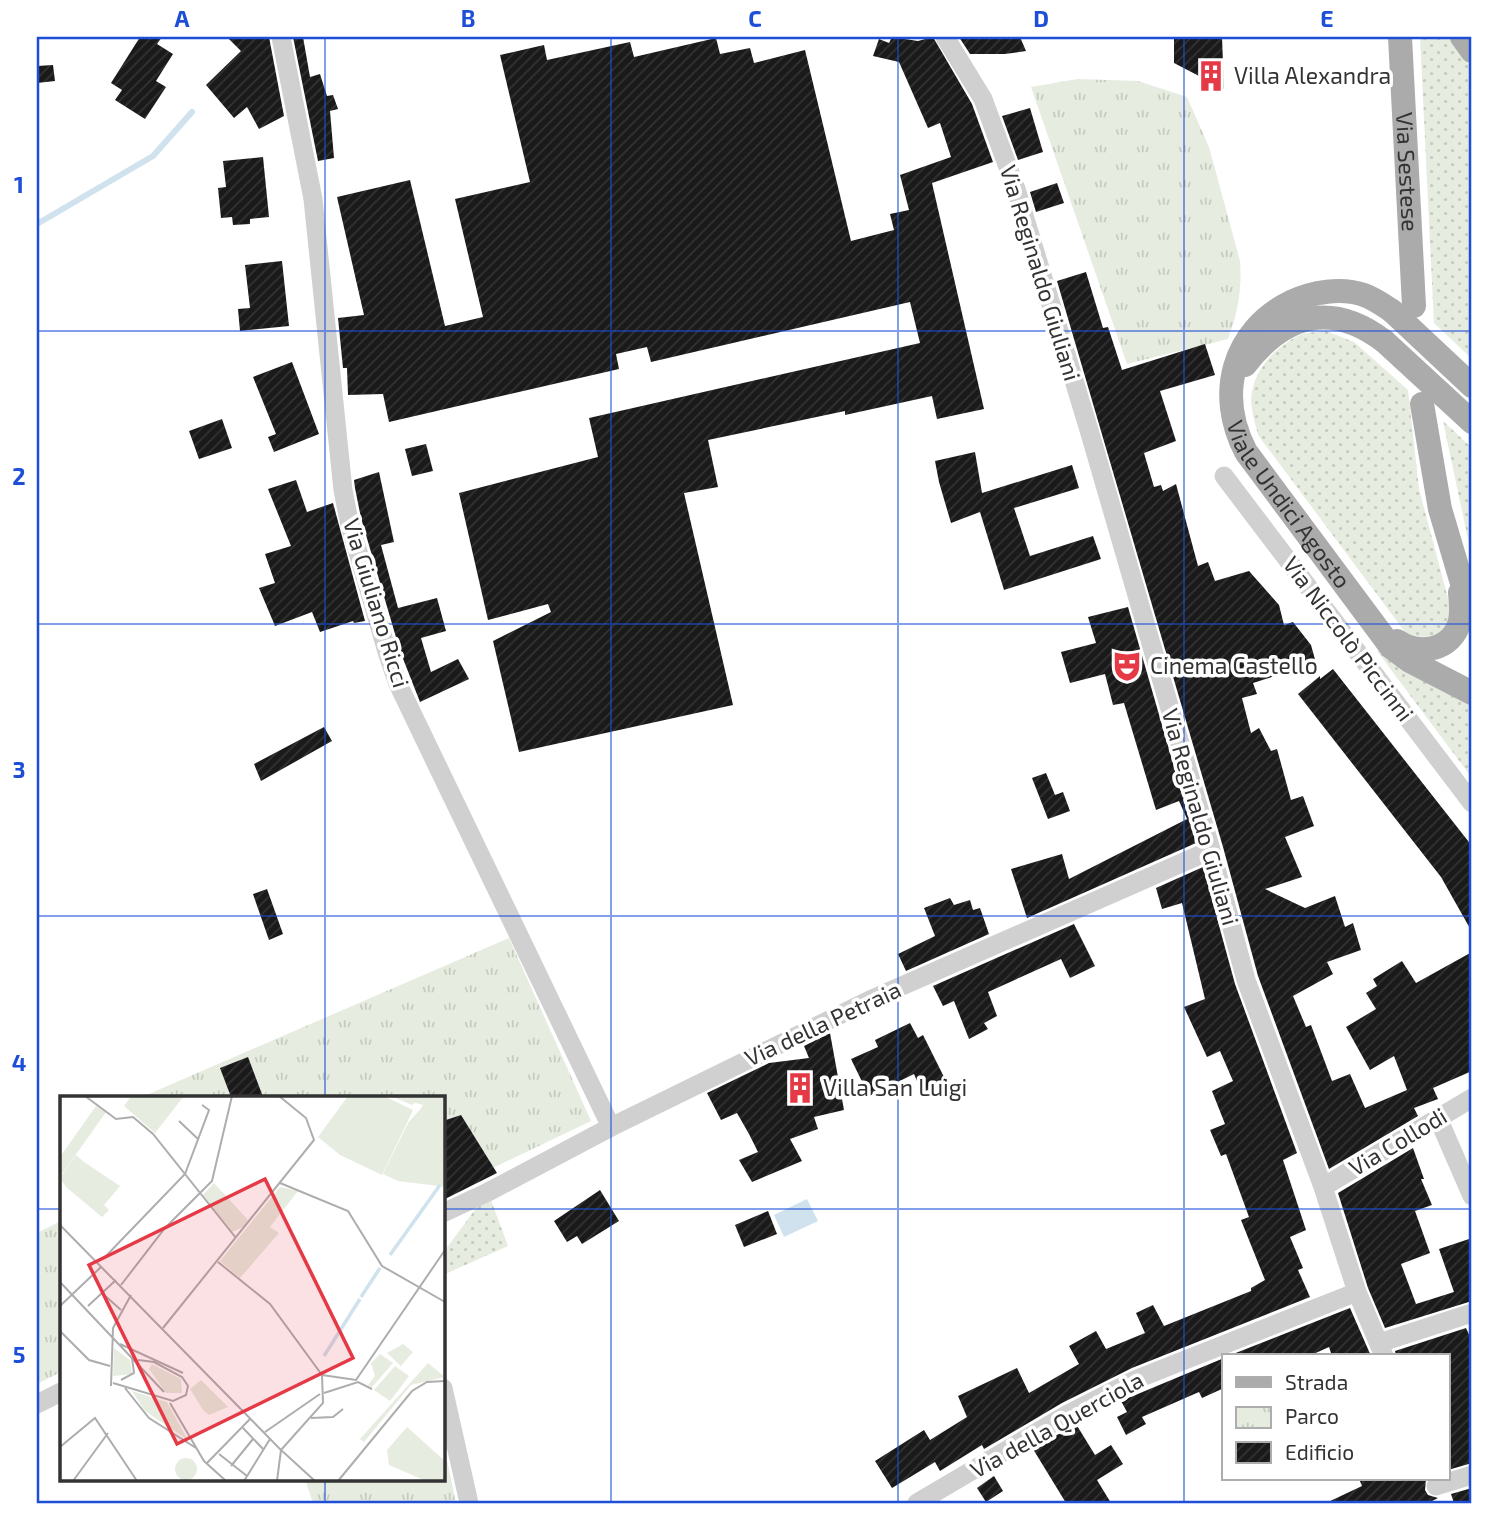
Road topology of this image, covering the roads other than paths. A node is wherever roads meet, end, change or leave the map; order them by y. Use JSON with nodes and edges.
{"nodes":[{"id":1,"x":282,"y":37,"type":"edge"},
{"id":2,"x":945,"y":37,"type":"edge"},
{"id":3,"x":1400,"y":37,"type":"edge"},
{"id":4,"x":1462,"y":37,"type":"edge"},
{"id":5,"x":1472,"y":51,"type":"edge"},
{"id":6,"x":1403,"y":308,"type":"junction"},
{"id":7,"x":1234,"y":380,"type":"junction"},
{"id":8,"x":1472,"y":386,"type":"edge"},
{"id":9,"x":1422,"y":404,"type":"dead end"},
{"id":10,"x":1472,"y":422,"type":"edge"},
{"id":11,"x":1224,"y":476,"type":"dead end"},
{"id":12,"x":1457,"y":569,"type":"junction"},
{"id":13,"x":1472,"y":617,"type":"edge"},
{"id":14,"x":1370,"y":618,"type":"junction"},
{"id":15,"x":1472,"y":693,"type":"edge"},
{"id":16,"x":1472,"y":803,"type":"edge"},
{"id":17,"x":1211,"y":850,"type":"junction"},
{"id":18,"x":1472,"y":1098,"type":"edge"},
{"id":19,"x":1438,"y":1118,"type":"junction"},
{"id":20,"x":611,"y":1127,"type":"junction"},
{"id":21,"x":1323,"y":1187,"type":"junction"},
{"id":22,"x":1472,"y":1196,"type":"edge"},
{"id":23,"x":444,"y":1213,"type":"edge"},
{"id":24,"x":1357,"y":1292,"type":"junction"},
{"id":25,"x":1472,"y":1313,"type":"edge"},
{"id":26,"x":1381,"y":1350,"type":"edge"},
{"id":27,"x":60,"y":1392,"type":"edge"},
{"id":28,"x":444,"y":1392,"type":"edge"},
{"id":29,"x":37,"y":1404,"type":"edge"},
{"id":30,"x":1472,"y":1475,"type":"edge"},
{"id":31,"x":1437,"y":1489,"type":"edge"},
{"id":32,"x":469,"y":1503,"type":"edge"},
{"id":33,"x":917,"y":1503,"type":"edge"}],
"edges":[{"from":1,"to":20,"type":"street","name":"Via Giuliano Ricci"},
{"from":2,"to":17,"type":"street","name":"Via Reginaldo Giuliani"},
{"from":3,"to":6,"type":"main road","name":"Via Sestese"},
{"from":4,"to":5,"type":"main road"},
{"from":6,"to":7,"type":"main road","name":"Viale Undici Agosto"},
{"from":6,"to":8,"type":"main road","name":"Viale Undici Agosto","bridge":true},
{"from":7,"to":10,"type":"main road","name":"Viale Undici Agosto","bridge":true},
{"from":7,"to":14,"type":"main road","name":"Viale Undici Agosto"},
{"from":9,"to":12,"type":"main road"},
{"from":11,"to":16,"type":"street","name":"Via Niccolò Piccinni"},
{"from":12,"to":13,"type":"main road"},
{"from":12,"to":14,"type":"main road","name":"Viale Undici Agosto"},
{"from":14,"to":15,"type":"main road","name":"Viale Undici Agosto"},
{"from":17,"to":20,"type":"street","name":"Via della Petraia"},
{"from":17,"to":21,"type":"street","name":"Via Reginaldo Giuliani"},
{"from":18,"to":19,"type":"street","name":"Via Collodi"},
{"from":19,"to":21,"type":"street","name":"Via Collodi"},
{"from":19,"to":22,"type":"street"},
{"from":20,"to":23,"type":"street","name":"Via della Petraia"},
{"from":21,"to":24,"type":"street","name":"Via Reginaldo Giuliani"},
{"from":24,"to":26,"type":"street","name":"Via Reginaldo Giuliani"},
{"from":24,"to":33,"type":"street","name":"Via della Querciola"},
{"from":25,"to":26,"type":"street"},
{"from":27,"to":29,"type":"street"},
{"from":28,"to":32,"type":"street"},
{"from":30,"to":31,"type":"street"}]}
